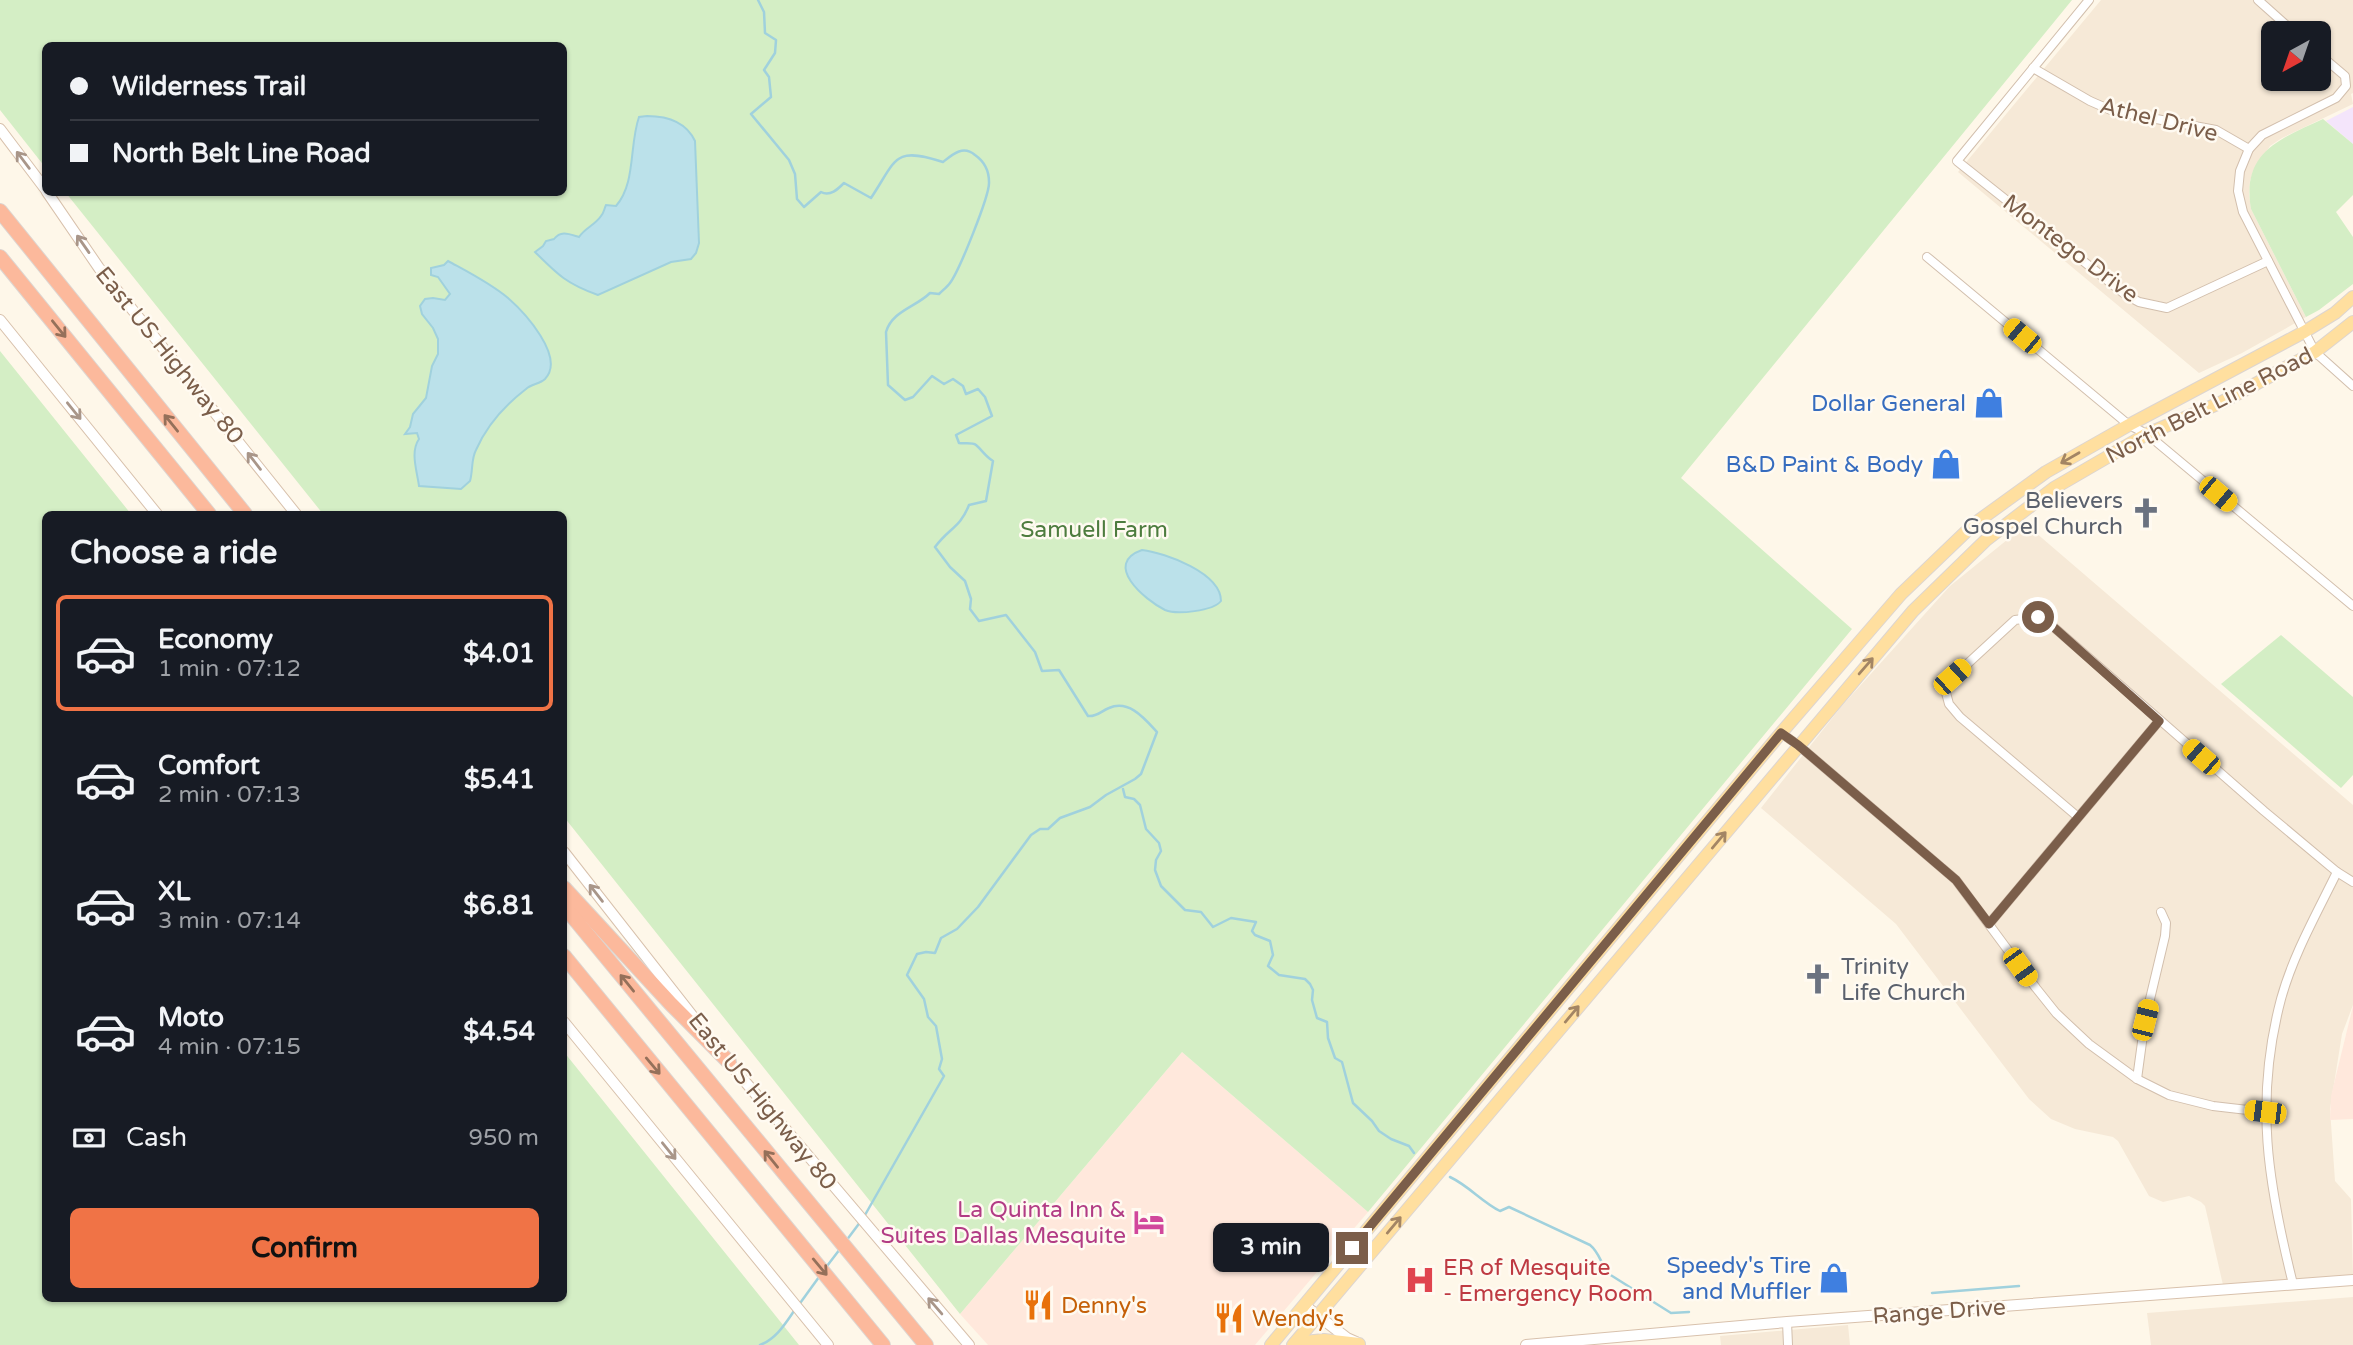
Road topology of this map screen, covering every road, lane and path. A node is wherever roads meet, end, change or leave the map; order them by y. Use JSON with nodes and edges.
{"nodes":[{"id":1,"x":2089,"y":0,"type":"edge"},
{"id":2,"x":2258,"y":0,"type":"edge"},
{"id":3,"x":2282,"y":21,"type":"edge"},
{"id":4,"x":2331,"y":64,"type":"edge"},
{"id":5,"x":2033,"y":68,"type":"junction"},
{"id":6,"x":0,"y":129,"type":"edge"},
{"id":7,"x":2249,"y":149,"type":"junction"},
{"id":8,"x":42,"y":186,"type":"edge"},
{"id":9,"x":49,"y":196,"type":"edge"},
{"id":10,"x":0,"y":211,"type":"edge"},
{"id":11,"x":0,"y":257,"type":"edge"},
{"id":12,"x":1927,"y":257,"type":"dead end"},
{"id":13,"x":2268,"y":261,"type":"junction"},
{"id":14,"x":2353,"y":297,"type":"edge"},
{"id":15,"x":0,"y":320,"type":"edge"},
{"id":16,"x":2353,"y":324,"type":"edge"},
{"id":17,"x":2304,"y":332,"type":"junction"},
{"id":18,"x":2315,"y":352,"type":"junction"},
{"id":19,"x":2353,"y":387,"type":"edge"},
{"id":20,"x":2129,"y":425,"type":"junction"},
{"id":21,"x":2147,"y":434,"type":"junction"},
{"id":22,"x":155,"y":511,"type":"edge"},
{"id":23,"x":207,"y":511,"type":"edge"},
{"id":24,"x":243,"y":511,"type":"edge"},
{"id":25,"x":294,"y":511,"type":"edge"},
{"id":26,"x":2353,"y":606,"type":"edge"},
{"id":27,"x":2159,"y":721,"type":"junction"},
{"id":28,"x":1781,"y":733,"type":"junction"},
{"id":29,"x":1798,"y":745,"type":"junction"},
{"id":30,"x":2078,"y":817,"type":"junction"},
{"id":31,"x":567,"y":856,"type":"edge"},
{"id":32,"x":2337,"y":872,"type":"junction"},
{"id":33,"x":2353,"y":882,"type":"edge"},
{"id":34,"x":567,"y":891,"type":"edge"},
{"id":35,"x":567,"y":910,"type":"edge"},
{"id":36,"x":2161,"y":912,"type":"dead end"},
{"id":37,"x":1989,"y":924,"type":"junction"},
{"id":38,"x":567,"y":960,"type":"edge"},
{"id":39,"x":567,"y":1026,"type":"edge"},
{"id":40,"x":1531,"y":1034,"type":"junction"},
{"id":41,"x":1545,"y":1045,"type":"junction"},
{"id":42,"x":729,"y":1062,"type":"junction"},
{"id":43,"x":2137,"y":1079,"type":"junction"},
{"id":44,"x":2265,"y":1112,"type":"junction"},
{"id":45,"x":2353,"y":1280,"type":"edge"},
{"id":46,"x":2293,"y":1284,"type":"junction"},
{"id":47,"x":1304,"y":1305,"type":"junction"},
{"id":48,"x":1318,"y":1315,"type":"junction"},
{"id":49,"x":1787,"y":1322,"type":"junction"},
{"id":50,"x":1294,"y":1344,"type":"edge"},
{"id":51,"x":1360,"y":1344,"type":"edge"},
{"id":52,"x":828,"y":1345,"type":"edge"},
{"id":53,"x":883,"y":1345,"type":"edge"},
{"id":54,"x":926,"y":1345,"type":"edge"},
{"id":55,"x":969,"y":1345,"type":"edge"},
{"id":56,"x":1270,"y":1345,"type":"edge"},
{"id":57,"x":1526,"y":1345,"type":"edge"},
{"id":58,"x":1788,"y":1345,"type":"edge"}],
"edges":[{"from":1,"to":5,"type":"street"},
{"from":2,"to":3,"type":"street"},
{"from":4,"to":7,"type":"street"},
{"from":5,"to":7,"type":"street","name":"Athel Drive"},
{"from":5,"to":13,"type":"street","name":"Montego Drive"},
{"from":8,"to":6,"type":"main road","name":"East US Highway 80","one_way":true},
{"from":7,"to":13,"type":"street"},
{"from":25,"to":9,"type":"main road","name":"East US Highway 80","one_way":true},
{"from":24,"to":10,"type":"highway","one_way":true},
{"from":11,"to":23,"type":"highway","one_way":true},
{"from":12,"to":20,"type":"street"},
{"from":13,"to":17,"type":"street"},
{"from":14,"to":17,"type":"main road","name":"North Belt Line Road"},
{"from":15,"to":22,"type":"main road","one_way":true},
{"from":16,"to":18,"type":"main road","name":"North Belt Line Road"},
{"from":17,"to":18,"type":"street"},
{"from":17,"to":20,"type":"main road","name":"North Belt Line Road"},
{"from":18,"to":19,"type":"street"},
{"from":18,"to":21,"type":"main road","name":"North Belt Line Road"},
{"from":20,"to":21,"type":"street"},
{"from":20,"to":28,"type":"main road","name":"North Belt Line Road","one_way":true},
{"from":21,"to":26,"type":"street"},
{"from":29,"to":21,"type":"main road","name":"North Belt Line Road","one_way":true},
{"from":27,"to":30,"type":"street"},
{"from":27,"to":30,"type":"street"},
{"from":27,"to":32,"type":"street"},
{"from":28,"to":29,"type":"street"},
{"from":28,"to":40,"type":"main road","name":"North Belt Line Road"},
{"from":29,"to":37,"type":"street"},
{"from":41,"to":29,"type":"main road","name":"North Belt Line Road","one_way":true},
{"from":30,"to":37,"type":"street"},
{"from":42,"to":31,"type":"main road","name":"East US Highway 80","one_way":true},
{"from":32,"to":33,"type":"street"},
{"from":32,"to":44,"type":"street"},
{"from":34,"to":42,"type":"highway"},
{"from":54,"to":35,"type":"highway","one_way":true},
{"from":36,"to":43,"type":"street"},
{"from":37,"to":43,"type":"street"},
{"from":38,"to":53,"type":"highway","one_way":true},
{"from":39,"to":52,"type":"main road","one_way":true},
{"from":40,"to":41,"type":"main road"},
{"from":40,"to":47,"type":"main road","name":"North Belt Line Road"},
{"from":48,"to":41,"type":"main road","name":"North Belt Line Road","one_way":true},
{"from":55,"to":42,"type":"main road","name":"East US Highway 80","one_way":true},
{"from":43,"to":44,"type":"street"},
{"from":44,"to":46,"type":"street"},
{"from":45,"to":46,"type":"main road","name":"Range Drive"},
{"from":46,"to":49,"type":"main road","name":"Range Drive"},
{"from":47,"to":48,"type":"main road"},
{"from":47,"to":56,"type":"main road","name":"North Belt Line Road"},
{"from":48,"to":50,"type":"main road","name":"North Belt Line Road"},
{"from":48,"to":51,"type":"main road"},
{"from":49,"to":57,"type":"main road","name":"Range Drive"},
{"from":49,"to":58,"type":"street"},
{"from":50,"to":51,"type":"main road"}]}
